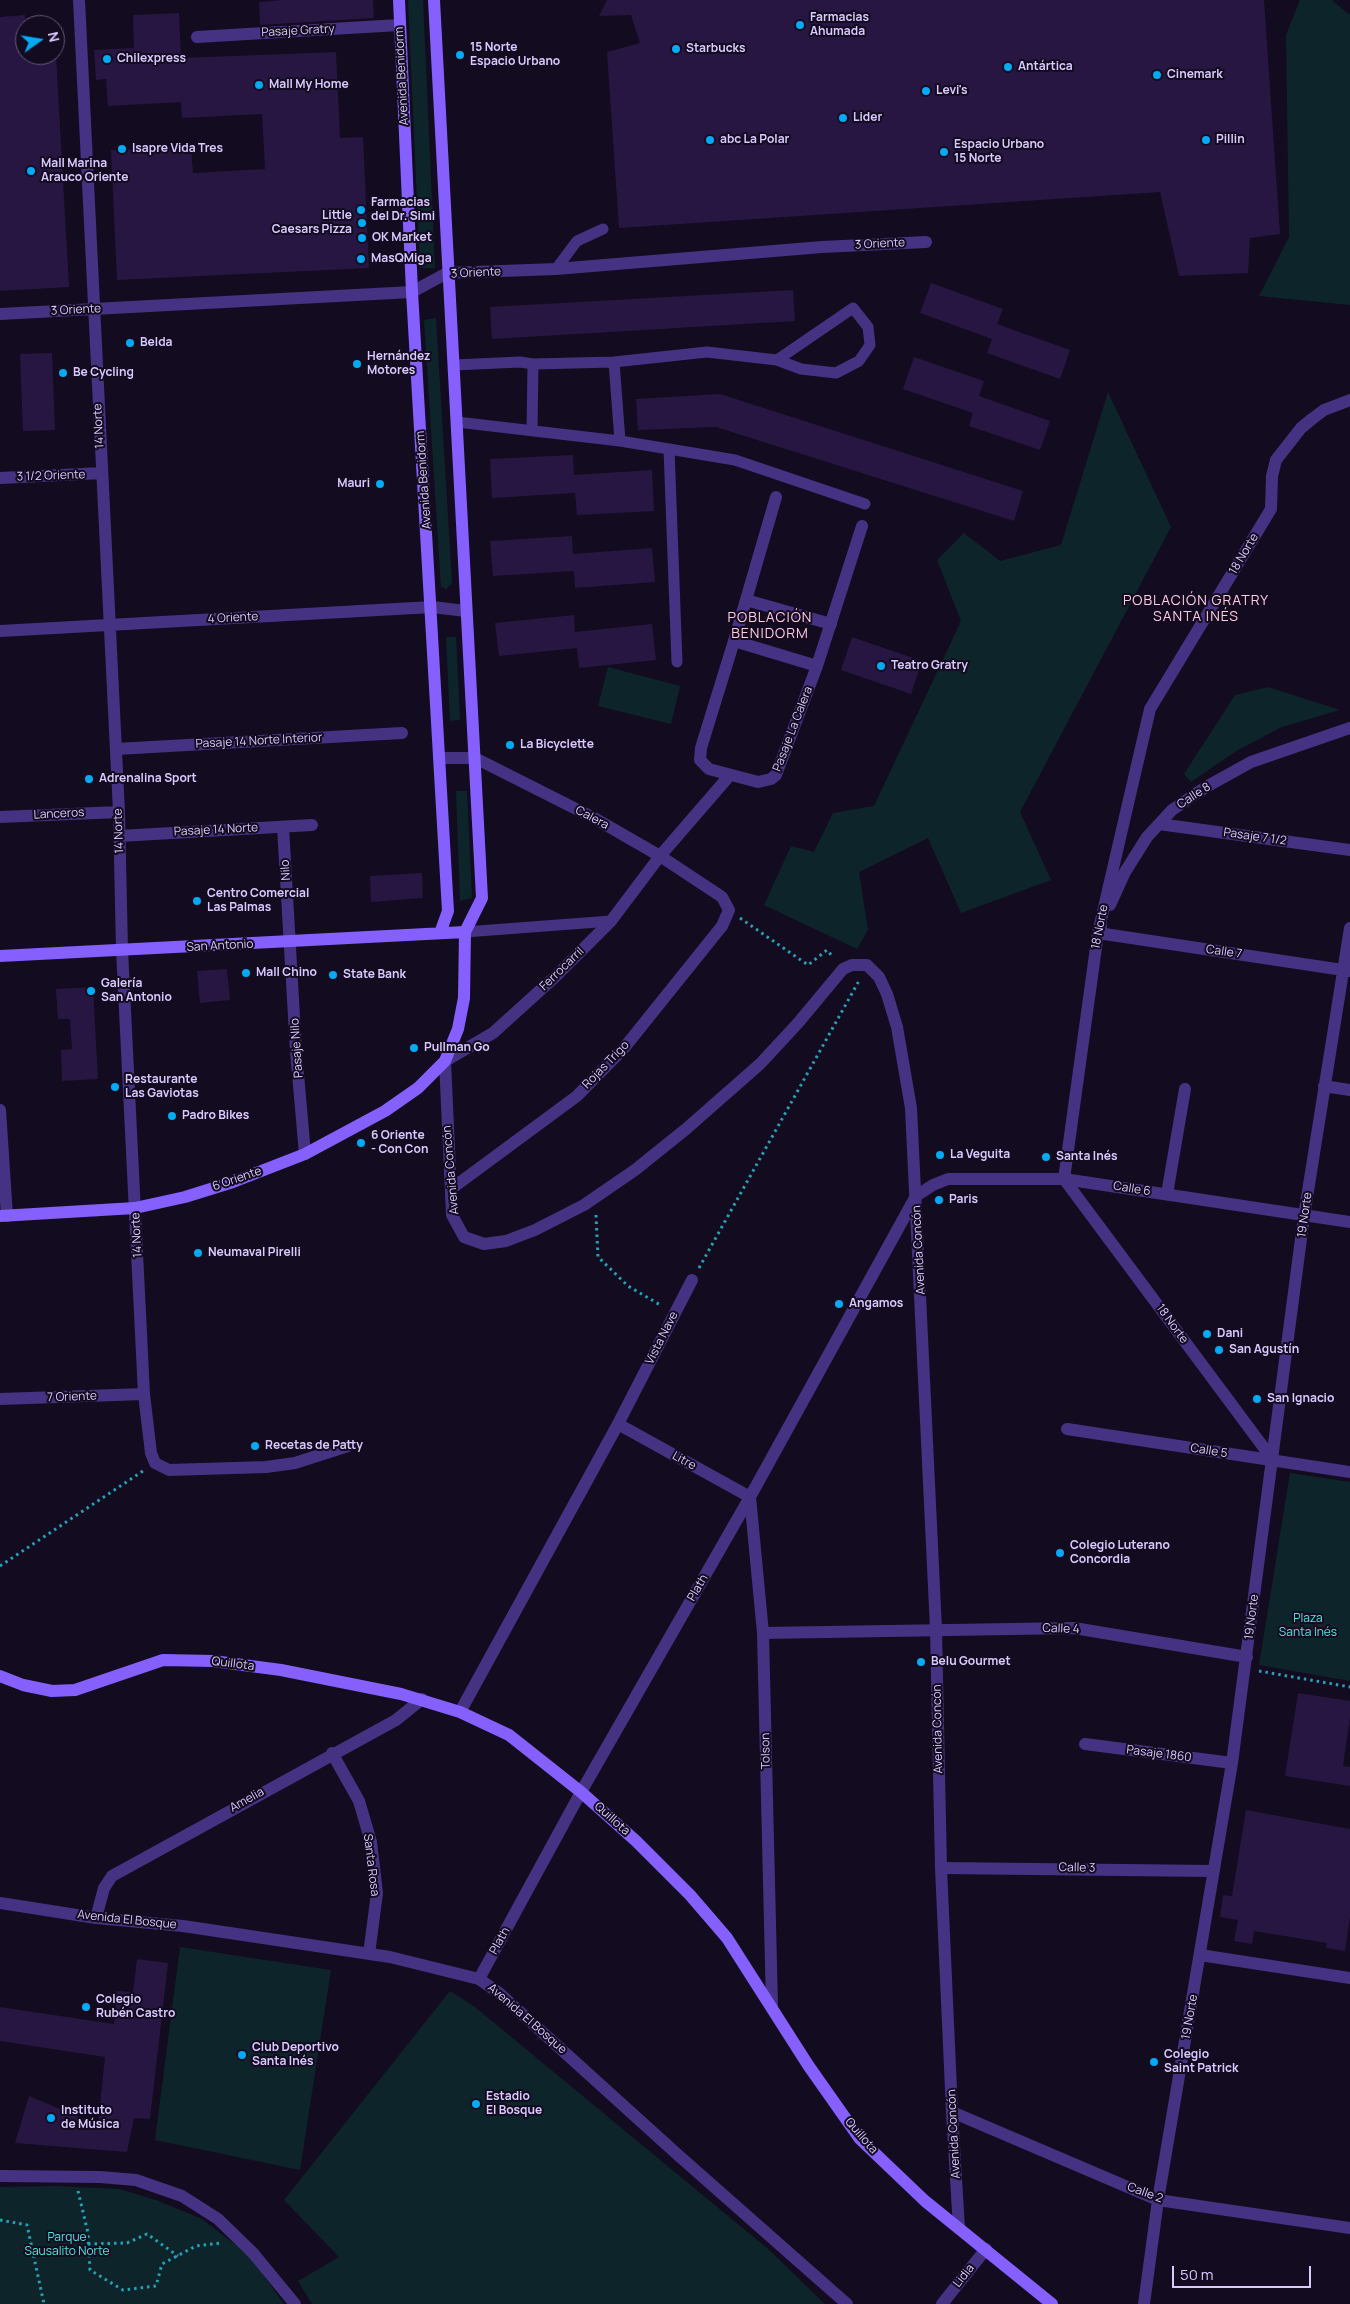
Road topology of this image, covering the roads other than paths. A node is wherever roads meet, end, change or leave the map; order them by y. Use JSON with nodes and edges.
{"nodes":[{"id":1,"x":79,"y":0,"type":"edge"},
{"id":2,"x":398,"y":0,"type":"edge"},
{"id":3,"x":434,"y":0,"type":"edge"},
{"id":4,"x":400,"y":25,"type":"junction"},
{"id":5,"x":197,"y":37,"type":"dead end"},
{"id":6,"x":603,"y":229,"type":"dead end"},
{"id":7,"x":926,"y":242,"type":"dead end"},
{"id":8,"x":556,"y":269,"type":"junction"},
{"id":9,"x":447,"y":274,"type":"junction"},
{"id":10,"x":412,"y":292,"type":"junction"},
{"id":11,"x":93,"y":309,"type":"junction"},
{"id":12,"x":0,"y":314,"type":"edge"},
{"id":13,"x":777,"y":360,"type":"junction"},
{"id":14,"x":614,"y":362,"type":"junction"},
{"id":15,"x":532,"y":364,"type":"junction"},
{"id":16,"x":454,"y":366,"type":"junction"},
{"id":17,"x":1350,"y":400,"type":"edge"},
{"id":18,"x":457,"y":422,"type":"junction"},
{"id":19,"x":532,"y":431,"type":"junction"},
{"id":20,"x":620,"y":441,"type":"junction"},
{"id":21,"x":669,"y":449,"type":"junction"},
{"id":22,"x":102,"y":474,"type":"junction"},
{"id":23,"x":0,"y":478,"type":"edge"},
{"id":24,"x":776,"y":497,"type":"dead end"},
{"id":25,"x":865,"y":504,"type":"dead end"},
{"id":26,"x":862,"y":526,"type":"dead end"},
{"id":27,"x":746,"y":600,"type":"junction"},
{"id":28,"x":432,"y":607,"type":"junction"},
{"id":29,"x":466,"y":611,"type":"junction"},
{"id":30,"x":110,"y":624,"type":"junction"},
{"id":31,"x":831,"y":624,"type":"junction"},
{"id":32,"x":0,"y":631,"type":"edge"},
{"id":33,"x":734,"y":641,"type":"junction"},
{"id":34,"x":677,"y":662,"type":"dead end"},
{"id":35,"x":817,"y":666,"type":"junction"},
{"id":36,"x":1350,"y":728,"type":"edge"},
{"id":37,"x":402,"y":733,"type":"dead end"},
{"id":38,"x":116,"y":749,"type":"junction"},
{"id":39,"x":439,"y":758,"type":"junction"},
{"id":40,"x":476,"y":758,"type":"junction"},
{"id":41,"x":730,"y":775,"type":"junction"},
{"id":42,"x":118,"y":812,"type":"junction"},
{"id":43,"x":0,"y":817,"type":"edge"},
{"id":44,"x":1159,"y":824,"type":"junction"},
{"id":45,"x":312,"y":825,"type":"dead end"},
{"id":46,"x":283,"y":827,"type":"junction"},
{"id":47,"x":119,"y":836,"type":"junction"},
{"id":48,"x":1350,"y":850,"type":"edge"},
{"id":49,"x":660,"y":856,"type":"junction"},
{"id":50,"x":729,"y":910,"type":"joint"},
{"id":51,"x":610,"y":922,"type":"junction"},
{"id":52,"x":1350,"y":928,"type":"edge"},
{"id":53,"x":465,"y":932,"type":"junction"},
{"id":54,"x":440,"y":933,"type":"junction"},
{"id":55,"x":1098,"y":933,"type":"junction"},
{"id":56,"x":290,"y":942,"type":"junction"},
{"id":57,"x":122,"y":950,"type":"junction"},
{"id":58,"x":0,"y":956,"type":"edge"},
{"id":59,"x":1346,"y":970,"type":"edge"},
{"id":60,"x":444,"y":1061,"type":"junction"},
{"id":61,"x":1324,"y":1086,"type":"junction"},
{"id":62,"x":1185,"y":1089,"type":"dead end"},
{"id":63,"x":1350,"y":1090,"type":"edge"},
{"id":64,"x":0,"y":1110,"type":"edge"},
{"id":65,"x":305,"y":1154,"type":"junction"},
{"id":66,"x":1064,"y":1179,"type":"junction"},
{"id":67,"x":451,"y":1189,"type":"junction"},
{"id":68,"x":1167,"y":1194,"type":"junction"},
{"id":69,"x":916,"y":1196,"type":"junction"},
{"id":70,"x":135,"y":1208,"type":"junction"},
{"id":71,"x":3,"y":1216,"type":"edge"},
{"id":72,"x":1304,"y":1216,"type":"junction"},
{"id":73,"x":1350,"y":1222,"type":"edge"},
{"id":74,"x":692,"y":1280,"type":"road end"},
{"id":75,"x":144,"y":1394,"type":"junction"},
{"id":76,"x":0,"y":1399,"type":"edge"},
{"id":77,"x":618,"y":1424,"type":"junction"},
{"id":78,"x":1067,"y":1429,"type":"dead end"},
{"id":79,"x":348,"y":1446,"type":"dead end"},
{"id":80,"x":1273,"y":1460,"type":"junction"},
{"id":81,"x":1350,"y":1472,"type":"edge"},
{"id":82,"x":750,"y":1497,"type":"junction"},
{"id":83,"x":936,"y":1630,"type":"junction"},
{"id":84,"x":763,"y":1633,"type":"junction"},
{"id":85,"x":1247,"y":1657,"type":"junction"},
{"id":86,"x":0,"y":1676,"type":"edge"},
{"id":87,"x":422,"y":1699,"type":"junction"},
{"id":88,"x":460,"y":1712,"type":"junction"},
{"id":89,"x":1085,"y":1744,"type":"dead end"},
{"id":90,"x":332,"y":1753,"type":"junction"},
{"id":91,"x":1232,"y":1763,"type":"junction"},
{"id":92,"x":581,"y":1792,"type":"junction"},
{"id":93,"x":941,"y":1868,"type":"junction"},
{"id":94,"x":1213,"y":1871,"type":"junction"},
{"id":95,"x":0,"y":1903,"type":"edge"},
{"id":96,"x":96,"y":1918,"type":"junction"},
{"id":97,"x":369,"y":1954,"type":"junction"},
{"id":98,"x":1200,"y":1955,"type":"junction"},
{"id":99,"x":1350,"y":1978,"type":"edge"},
{"id":100,"x":479,"y":1979,"type":"junction"},
{"id":101,"x":772,"y":2006,"type":"junction"},
{"id":102,"x":952,"y":2112,"type":"junction"},
{"id":103,"x":0,"y":2176,"type":"edge"},
{"id":104,"x":1158,"y":2200,"type":"junction"},
{"id":105,"x":960,"y":2228,"type":"junction"},
{"id":106,"x":1350,"y":2228,"type":"edge"},
{"id":107,"x":986,"y":2249,"type":"junction"},
{"id":108,"x":295,"y":2304,"type":"edge"},
{"id":109,"x":847,"y":2304,"type":"edge"},
{"id":110,"x":942,"y":2304,"type":"edge"},
{"id":111,"x":1052,"y":2304,"type":"edge"},
{"id":112,"x":1144,"y":2304,"type":"edge"}],
"edges":[{"from":1,"to":11,"type":"street","name":"14 Norte"},
{"from":2,"to":4,"type":"main road","name":"Avenida Benidorm"},
{"from":3,"to":9,"type":"main road"},
{"from":4,"to":5,"type":"street","name":"Pasaje Gratry"},
{"from":4,"to":10,"type":"main road","name":"Avenida Benidorm"},
{"from":6,"to":8,"type":"lane"},
{"from":7,"to":8,"type":"street","name":"3 Oriente"},
{"from":8,"to":9,"type":"street","name":"3 Oriente"},
{"from":9,"to":10,"type":"street","name":"3 Oriente"},
{"from":9,"to":16,"type":"main road"},
{"from":10,"to":11,"type":"street","name":"3 Oriente"},
{"from":10,"to":28,"type":"main road","name":"Avenida Benidorm"},
{"from":11,"to":12,"type":"street","name":"3 Oriente"},
{"from":11,"to":22,"type":"street","name":"14 Norte"},
{"from":13,"to":13,"type":"lane"},
{"from":13,"to":14,"type":"lane"},
{"from":14,"to":15,"type":"lane"},
{"from":14,"to":20,"type":"lane"},
{"from":15,"to":16,"type":"lane"},
{"from":15,"to":19,"type":"lane"},
{"from":16,"to":18,"type":"main road"},
{"from":17,"to":55,"type":"street","name":"18 Norte"},
{"from":18,"to":19,"type":"lane"},
{"from":18,"to":29,"type":"main road"},
{"from":19,"to":20,"type":"lane"},
{"from":20,"to":21,"type":"lane"},
{"from":21,"to":25,"type":"lane"},
{"from":21,"to":34,"type":"lane"},
{"from":22,"to":23,"type":"street","name":"3 1/2 Oriente"},
{"from":22,"to":30,"type":"street","name":"14 Norte"},
{"from":24,"to":27,"type":"street","name":"Pasaje La Calera"},
{"from":26,"to":31,"type":"street","name":"Pasaje La Calera"},
{"from":27,"to":31,"type":"street"},
{"from":27,"to":33,"type":"street","name":"Pasaje La Calera"},
{"from":28,"to":29,"type":"street","name":"4 Oriente"},
{"from":28,"to":30,"type":"street","name":"4 Oriente"},
{"from":28,"to":39,"type":"main road","name":"Avenida Benidorm"},
{"from":29,"to":40,"type":"main road"},
{"from":30,"to":32,"type":"street","name":"4 Oriente"},
{"from":30,"to":38,"type":"street","name":"14 Norte"},
{"from":31,"to":35,"type":"street","name":"Pasaje La Calera"},
{"from":33,"to":35,"type":"street"},
{"from":33,"to":41,"type":"street","name":"Pasaje La Calera"},
{"from":35,"to":41,"type":"street","name":"Pasaje La Calera"},
{"from":36,"to":44,"type":"street","name":"Calle 8"},
{"from":37,"to":38,"type":"street","name":"Pasaje 14 Norte Interior"},
{"from":38,"to":42,"type":"street","name":"14 Norte"},
{"from":39,"to":40,"type":"street","name":"Calera"},
{"from":39,"to":54,"type":"main road","name":"Avenida Benidorm"},
{"from":40,"to":49,"type":"street","name":"Calera"},
{"from":40,"to":53,"type":"main road"},
{"from":41,"to":49,"type":"street"},
{"from":42,"to":43,"type":"street","name":"Lanceros"},
{"from":42,"to":47,"type":"street","name":"14 Norte"},
{"from":44,"to":48,"type":"street","name":"Pasaje 7 1/2"},
{"from":44,"to":55,"type":"street","name":"Calle 8"},
{"from":45,"to":46,"type":"street","name":"Pasaje 14 Norte"},
{"from":46,"to":47,"type":"street","name":"Pasaje 14 Norte"},
{"from":46,"to":56,"type":"street","name":"Nilo"},
{"from":47,"to":57,"type":"street","name":"14 Norte"},
{"from":49,"to":50,"type":"street","name":"Calera"},
{"from":49,"to":51,"type":"street","name":"Ferrocarril"},
{"from":50,"to":67,"type":"street","name":"Rojas Trigo"},
{"from":51,"to":53,"type":"lane"},
{"from":51,"to":60,"type":"street","name":"Ferrocarril"},
{"from":52,"to":59,"type":"street","name":"19 Norte"},
{"from":53,"to":54,"type":"main road"},
{"from":53,"to":60,"type":"main road"},
{"from":54,"to":56,"type":"main road","name":"San Antonio"},
{"from":55,"to":59,"type":"street","name":"Calle 7"},
{"from":55,"to":66,"type":"street","name":"18 Norte"},
{"from":56,"to":57,"type":"main road","name":"San Antonio"},
{"from":56,"to":65,"type":"street","name":"Pasaje Nilo"},
{"from":57,"to":58,"type":"main road","name":"San Antonio"},
{"from":57,"to":70,"type":"street","name":"14 Norte"},
{"from":59,"to":61,"type":"street","name":"19 Norte"},
{"from":60,"to":65,"type":"main road","name":"6 Oriente"},
{"from":60,"to":67,"type":"street","name":"Avenida Concón"},
{"from":61,"to":63,"type":"street"},
{"from":61,"to":72,"type":"street","name":"19 Norte"},
{"from":62,"to":68,"type":"street"},
{"from":64,"to":71,"type":"street"},
{"from":65,"to":70,"type":"main road","name":"6 Oriente"},
{"from":66,"to":68,"type":"street","name":"Calle 6"},
{"from":66,"to":69,"type":"street","name":"Calle 6"},
{"from":66,"to":80,"type":"street","name":"18 Norte"},
{"from":67,"to":69,"type":"street","name":"Avenida Concón"},
{"from":68,"to":72,"type":"street","name":"Calle 6"},
{"from":69,"to":82,"type":"street","name":"Plath"},
{"from":69,"to":83,"type":"street","name":"Avenida Concón"},
{"from":70,"to":71,"type":"main road","name":"6 Oriente"},
{"from":70,"to":75,"type":"street","name":"14 Norte"},
{"from":72,"to":73,"type":"street","name":"Calle 6"},
{"from":72,"to":80,"type":"street","name":"19 Norte"},
{"from":74,"to":77,"type":"street","name":"Vista Nave"},
{"from":75,"to":76,"type":"street","name":"7 Oriente"},
{"from":75,"to":79,"type":"street","name":"14 Norte"},
{"from":77,"to":82,"type":"street","name":"Litre"},
{"from":77,"to":88,"type":"street","name":"Vista Nave"},
{"from":78,"to":80,"type":"street","name":"Calle 5"},
{"from":80,"to":81,"type":"street","name":"Calle 5"},
{"from":80,"to":85,"type":"street","name":"19 Norte"},
{"from":82,"to":84,"type":"street","name":"Tolson"},
{"from":82,"to":92,"type":"street","name":"Plath"},
{"from":83,"to":84,"type":"street","name":"Calle 4"},
{"from":83,"to":85,"type":"street","name":"Calle 4"},
{"from":83,"to":93,"type":"street","name":"Avenida Concón"},
{"from":84,"to":101,"type":"street","name":"Tolson"},
{"from":85,"to":91,"type":"street","name":"19 Norte"},
{"from":86,"to":87,"type":"main road","name":"Quillota"},
{"from":87,"to":88,"type":"main road","name":"Quillota"},
{"from":87,"to":90,"type":"street","name":"Amelia"},
{"from":88,"to":92,"type":"main road","name":"Quillota"},
{"from":89,"to":91,"type":"street","name":"Pasaje 1860"},
{"from":90,"to":96,"type":"street","name":"Amelia"},
{"from":90,"to":97,"type":"street","name":"Santa Rosa"},
{"from":91,"to":94,"type":"street","name":"19 Norte"},
{"from":92,"to":100,"type":"street","name":"Plath"},
{"from":92,"to":101,"type":"main road","name":"Quillota"},
{"from":93,"to":94,"type":"street","name":"Calle 3"},
{"from":93,"to":102,"type":"street","name":"Avenida Concón"},
{"from":94,"to":98,"type":"street","name":"19 Norte"},
{"from":95,"to":96,"type":"street","name":"Avenida El Bosque"},
{"from":96,"to":97,"type":"street","name":"Avenida El Bosque"},
{"from":97,"to":100,"type":"street","name":"Avenida El Bosque"},
{"from":98,"to":99,"type":"street"},
{"from":98,"to":104,"type":"street","name":"19 Norte"},
{"from":100,"to":109,"type":"street","name":"Avenida El Bosque"},
{"from":101,"to":105,"type":"main road","name":"Quillota"},
{"from":102,"to":104,"type":"street","name":"Calle 2"},
{"from":102,"to":105,"type":"street","name":"Avenida Concón"},
{"from":103,"to":108,"type":"street"},
{"from":104,"to":106,"type":"street","name":"Calle 2"},
{"from":104,"to":112,"type":"street","name":"19 Norte"},
{"from":105,"to":107,"type":"main road","name":"Quillota"},
{"from":107,"to":110,"type":"street","name":"Lidia"},
{"from":107,"to":111,"type":"main road","name":"Quillota"}]}
